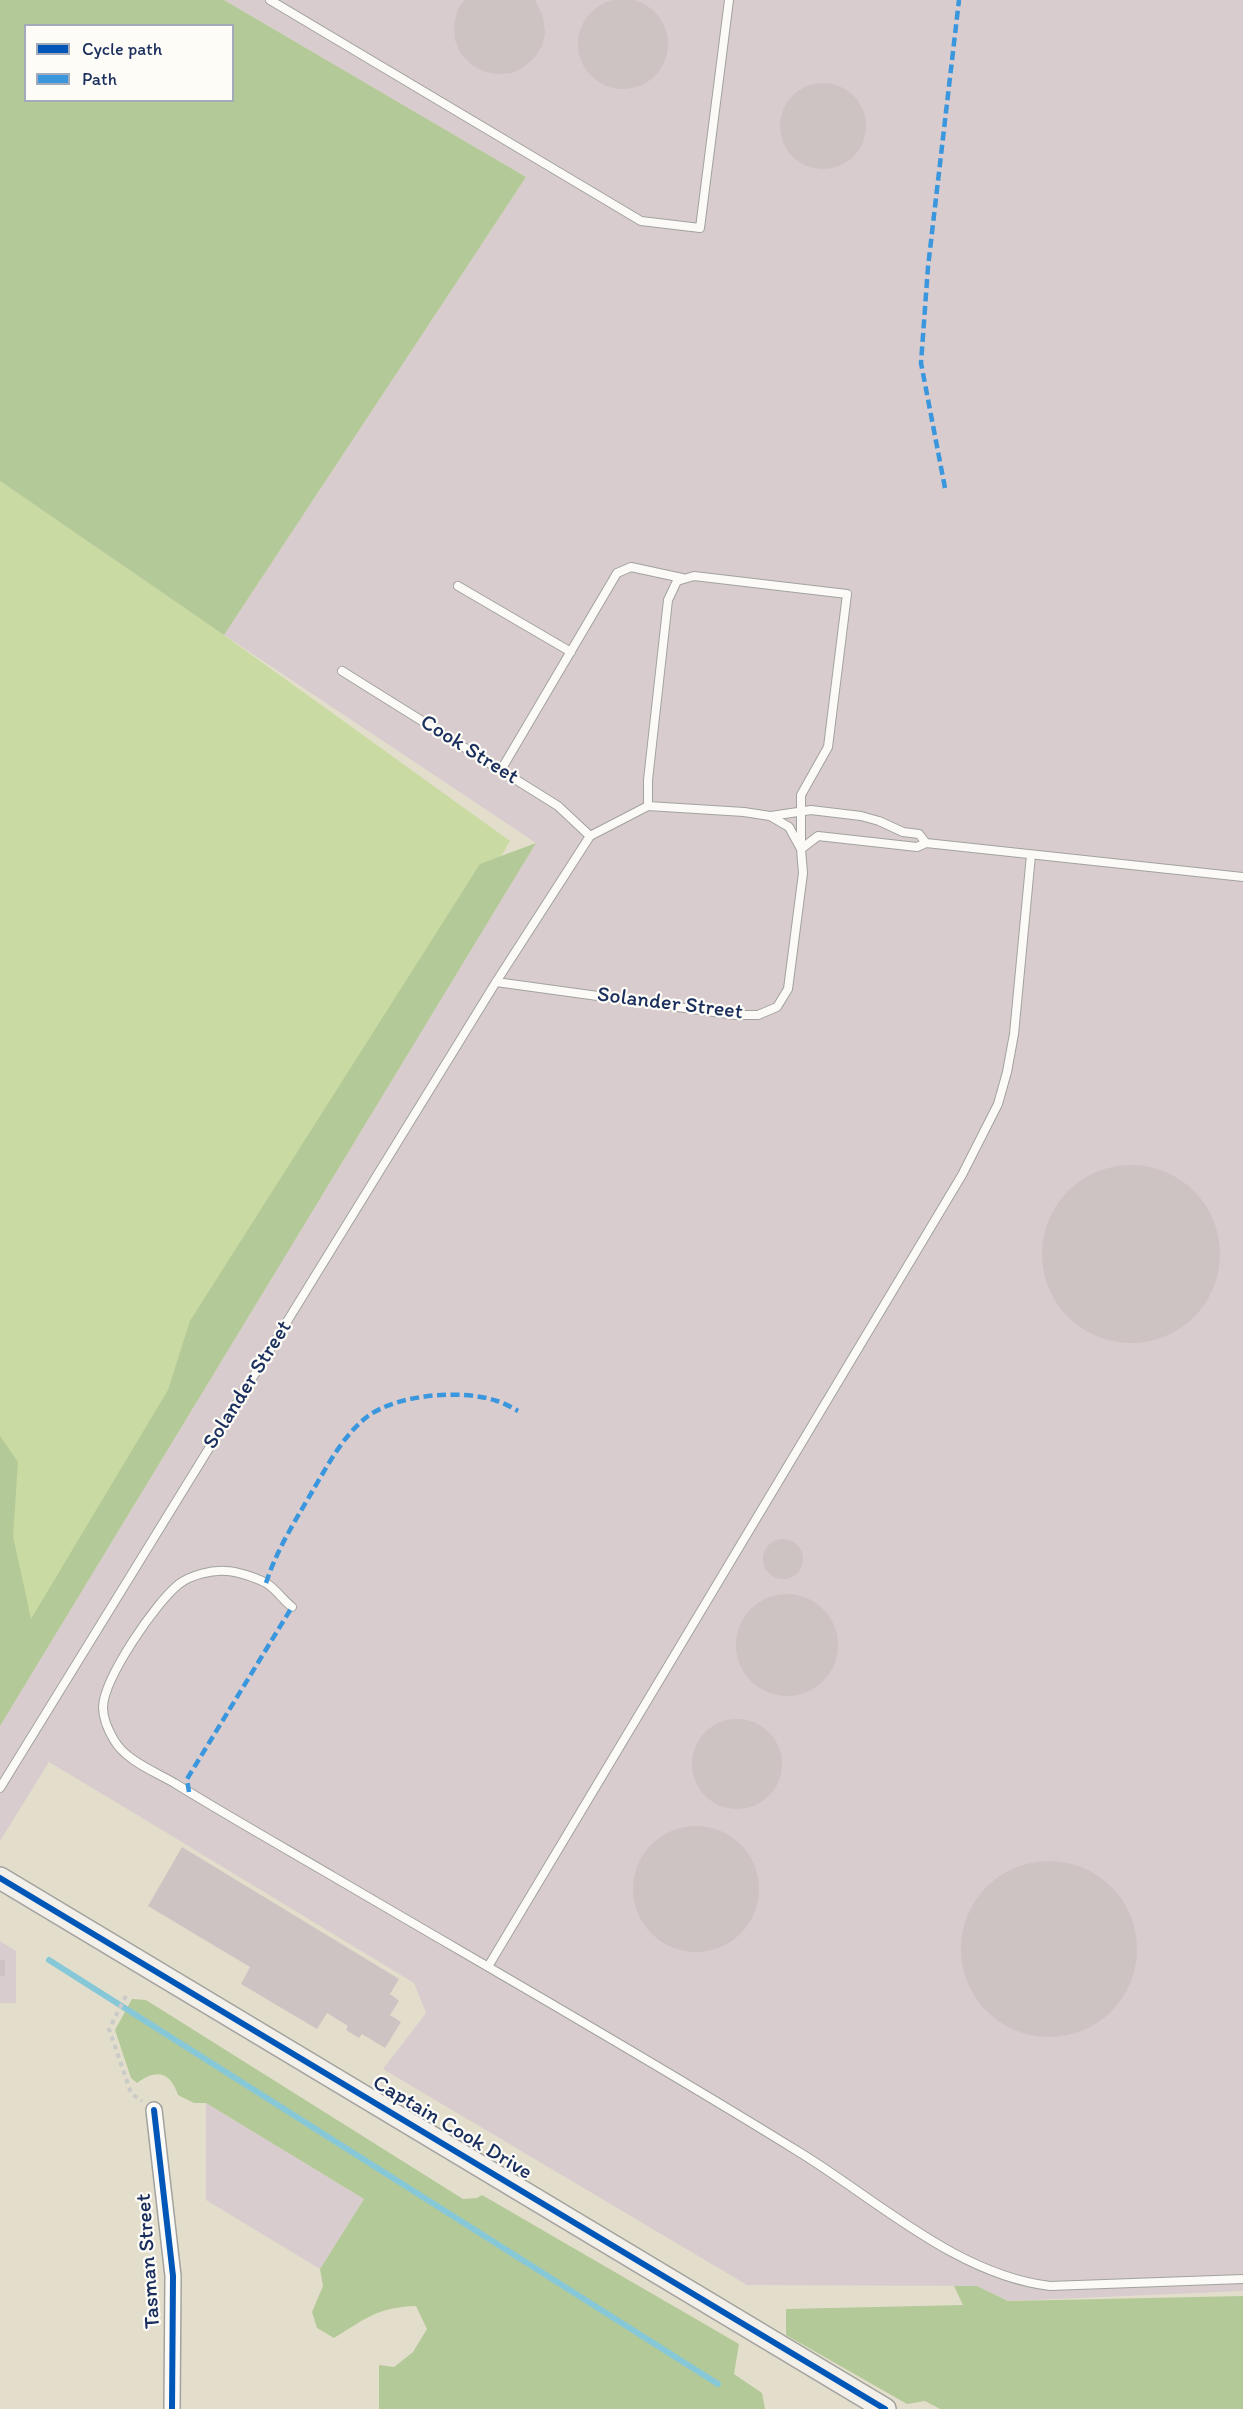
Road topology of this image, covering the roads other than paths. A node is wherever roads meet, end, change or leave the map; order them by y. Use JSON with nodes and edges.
{"nodes":[{"id":1,"x":270,"y":0,"type":"edge"},
{"id":2,"x":729,"y":0,"type":"edge"},
{"id":3,"x":686,"y":578,"type":"junction"},
{"id":4,"x":458,"y":585,"type":"dead end"},
{"id":5,"x":571,"y":652,"type":"junction"},
{"id":6,"x":342,"y":670,"type":"dead end"},
{"id":7,"x":501,"y":770,"type":"junction"},
{"id":8,"x":648,"y":806,"type":"junction"},
{"id":9,"x":801,"y":811,"type":"junction"},
{"id":10,"x":770,"y":816,"type":"junction"},
{"id":11,"x":590,"y":836,"type":"junction"},
{"id":12,"x":926,"y":843,"type":"junction"},
{"id":13,"x":801,"y":849,"type":"junction"},
{"id":14,"x":1030,"y":855,"type":"junction"},
{"id":15,"x":1243,"y":877,"type":"edge"},
{"id":16,"x":496,"y":982,"type":"junction"},
{"id":17,"x":292,"y":1607,"type":"dead end"},
{"id":18,"x":0,"y":1788,"type":"edge"},
{"id":19,"x":0,"y":1878,"type":"edge"},
{"id":20,"x":489,"y":1965,"type":"junction"},
{"id":21,"x":154,"y":2110,"type":"road end"},
{"id":22,"x":1243,"y":2279,"type":"edge"},
{"id":23,"x":172,"y":2409,"type":"edge"},
{"id":24,"x":885,"y":2409,"type":"edge"}],
"edges":[{"from":1,"to":2,"type":"lane"},
{"from":3,"to":5,"type":"lane"},
{"from":3,"to":8,"type":"lane"},
{"from":3,"to":9,"type":"lane","name":"Solander Street"},
{"from":4,"to":5,"type":"lane"},
{"from":5,"to":7,"type":"lane"},
{"from":6,"to":7,"type":"lane","name":"Cook Street"},
{"from":7,"to":11,"type":"lane","name":"Cook Street"},
{"from":8,"to":10,"type":"lane"},
{"from":8,"to":11,"type":"lane","name":"Solander Street"},
{"from":9,"to":10,"type":"lane"},
{"from":9,"to":12,"type":"lane"},
{"from":9,"to":13,"type":"lane","name":"Solander Street"},
{"from":10,"to":13,"type":"lane"},
{"from":11,"to":16,"type":"lane","name":"Solander Street"},
{"from":12,"to":13,"type":"lane"},
{"from":12,"to":14,"type":"lane"},
{"from":13,"to":16,"type":"lane","name":"Solander Street"},
{"from":14,"to":15,"type":"lane"},
{"from":14,"to":20,"type":"lane"},
{"from":16,"to":18,"type":"lane","name":"Solander Street"},
{"from":17,"to":20,"type":"lane"},
{"from":19,"to":24,"type":"main road","name":"Captain Cook Drive"},
{"from":20,"to":22,"type":"lane"},
{"from":21,"to":23,"type":"street","name":"Tasman Street"}]}
